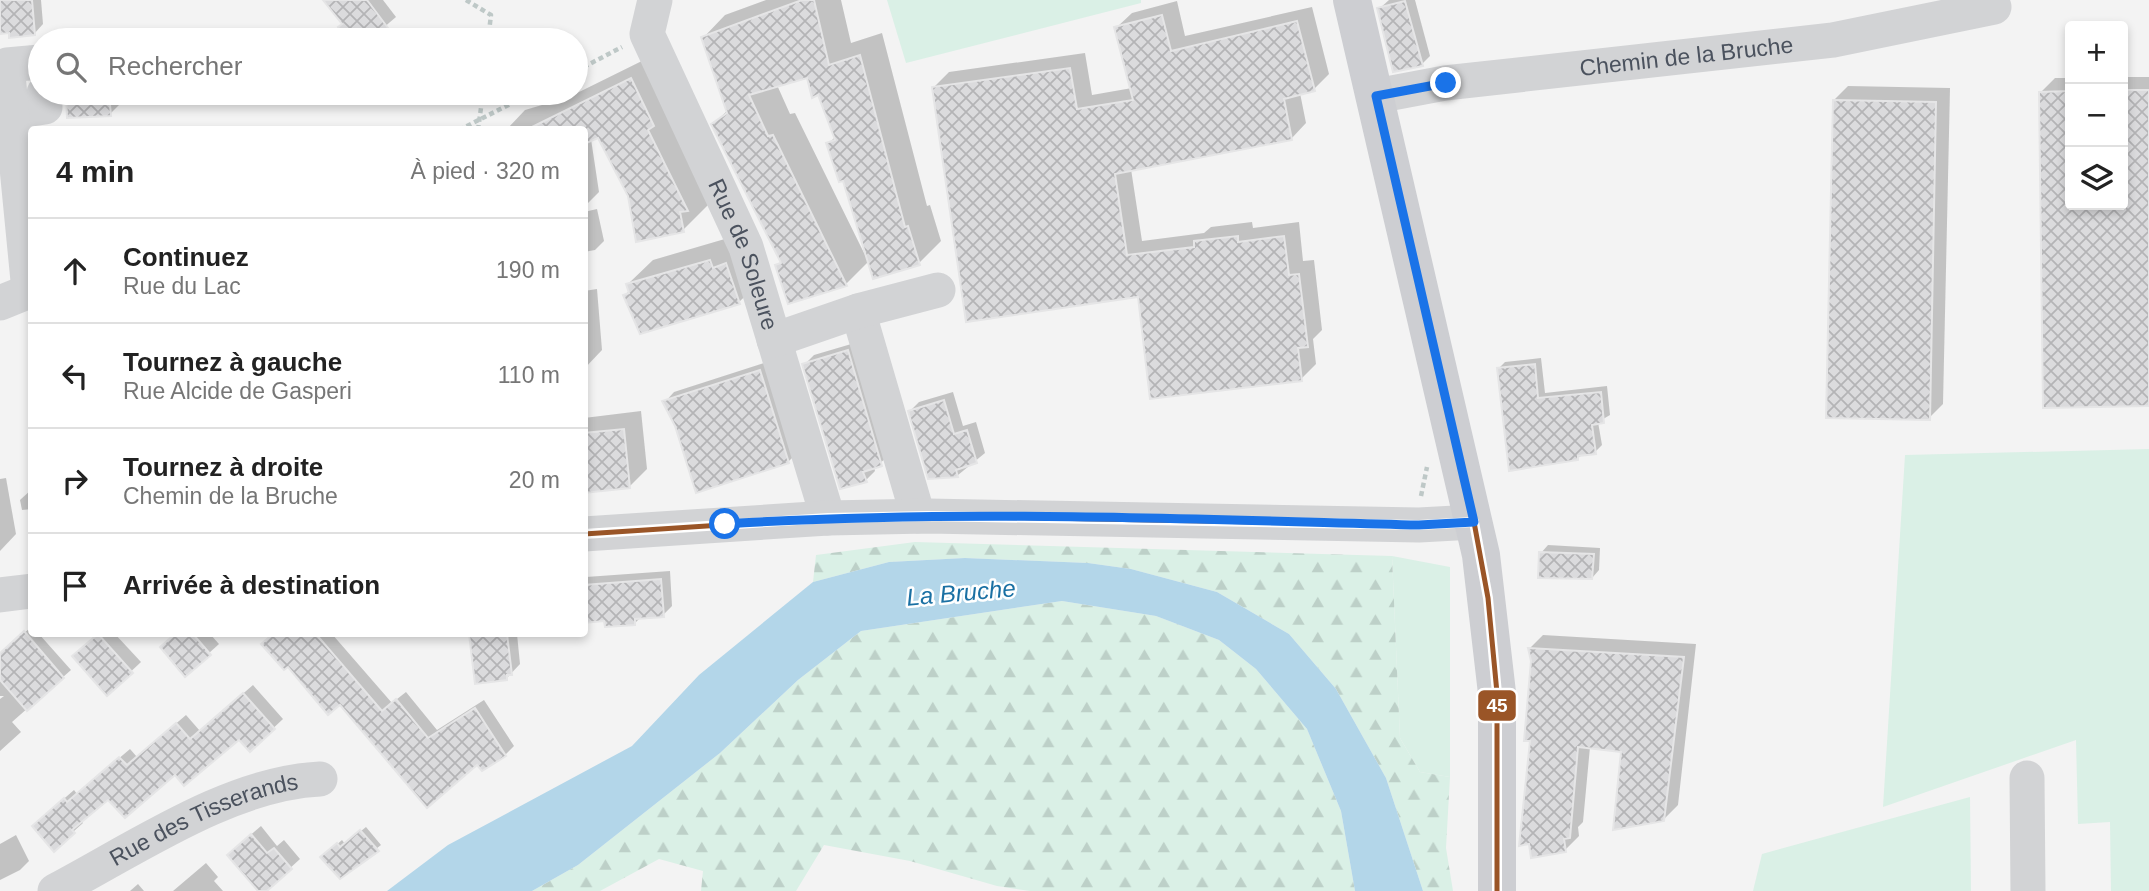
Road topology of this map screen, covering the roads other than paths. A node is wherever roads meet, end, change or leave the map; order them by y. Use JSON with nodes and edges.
{"nodes":[{"id":1,"x":655,"y":0,"type":"edge"},
{"id":2,"x":1352,"y":0,"type":"edge"},
{"id":3,"x":1994,"y":6,"type":"dead end"},
{"id":4,"x":28,"y":63,"type":"edge"},
{"id":5,"x":1376,"y":96,"type":"junction"},
{"id":6,"x":45,"y":105,"type":"edge"},
{"id":7,"x":11,"y":112,"type":"junction"},
{"id":8,"x":938,"y":290,"type":"dead end"},
{"id":9,"x":20,"y":295,"type":"edge"},
{"id":10,"x":858,"y":311,"type":"junction"},
{"id":11,"x":774,"y":340,"type":"junction"},
{"id":12,"x":918,"y":516,"type":"junction"},
{"id":13,"x":828,"y":517,"type":"junction"},
{"id":14,"x":1474,"y":522,"type":"junction"},
{"id":15,"x":588,"y":534,"type":"edge"},
{"id":16,"x":28,"y":591,"type":"edge"},
{"id":17,"x":0,"y":594,"type":"edge"},
{"id":18,"x":2027,"y":778,"type":"dead end"},
{"id":19,"x":320,"y":779,"type":"dead end"},
{"id":20,"x":55,"y":891,"type":"edge"},
{"id":21,"x":1497,"y":891,"type":"edge"},
{"id":22,"x":2028,"y":891,"type":"edge"}],
"edges":[{"from":1,"to":11,"type":"street","name":"Rue de Soleure"},
{"from":2,"to":5,"type":"main road"},
{"from":3,"to":5,"type":"street","name":"Chemin de la Bruche"},
{"from":4,"to":7,"type":"street"},
{"from":5,"to":14,"type":"main road"},
{"from":6,"to":7,"type":"street"},
{"from":7,"to":9,"type":"street"},
{"from":8,"to":10,"type":"street"},
{"from":10,"to":11,"type":"street"},
{"from":10,"to":12,"type":"street"},
{"from":11,"to":13,"type":"street","name":"Rue de Soleure"},
{"from":12,"to":13,"type":"street"},
{"from":12,"to":14,"type":"street"},
{"from":13,"to":15,"type":"street"},
{"from":14,"to":21,"type":"main road"},
{"from":16,"to":17,"type":"street"},
{"from":18,"to":22,"type":"street"},
{"from":19,"to":20,"type":"street","name":"Rue des Tisserands"}]}
